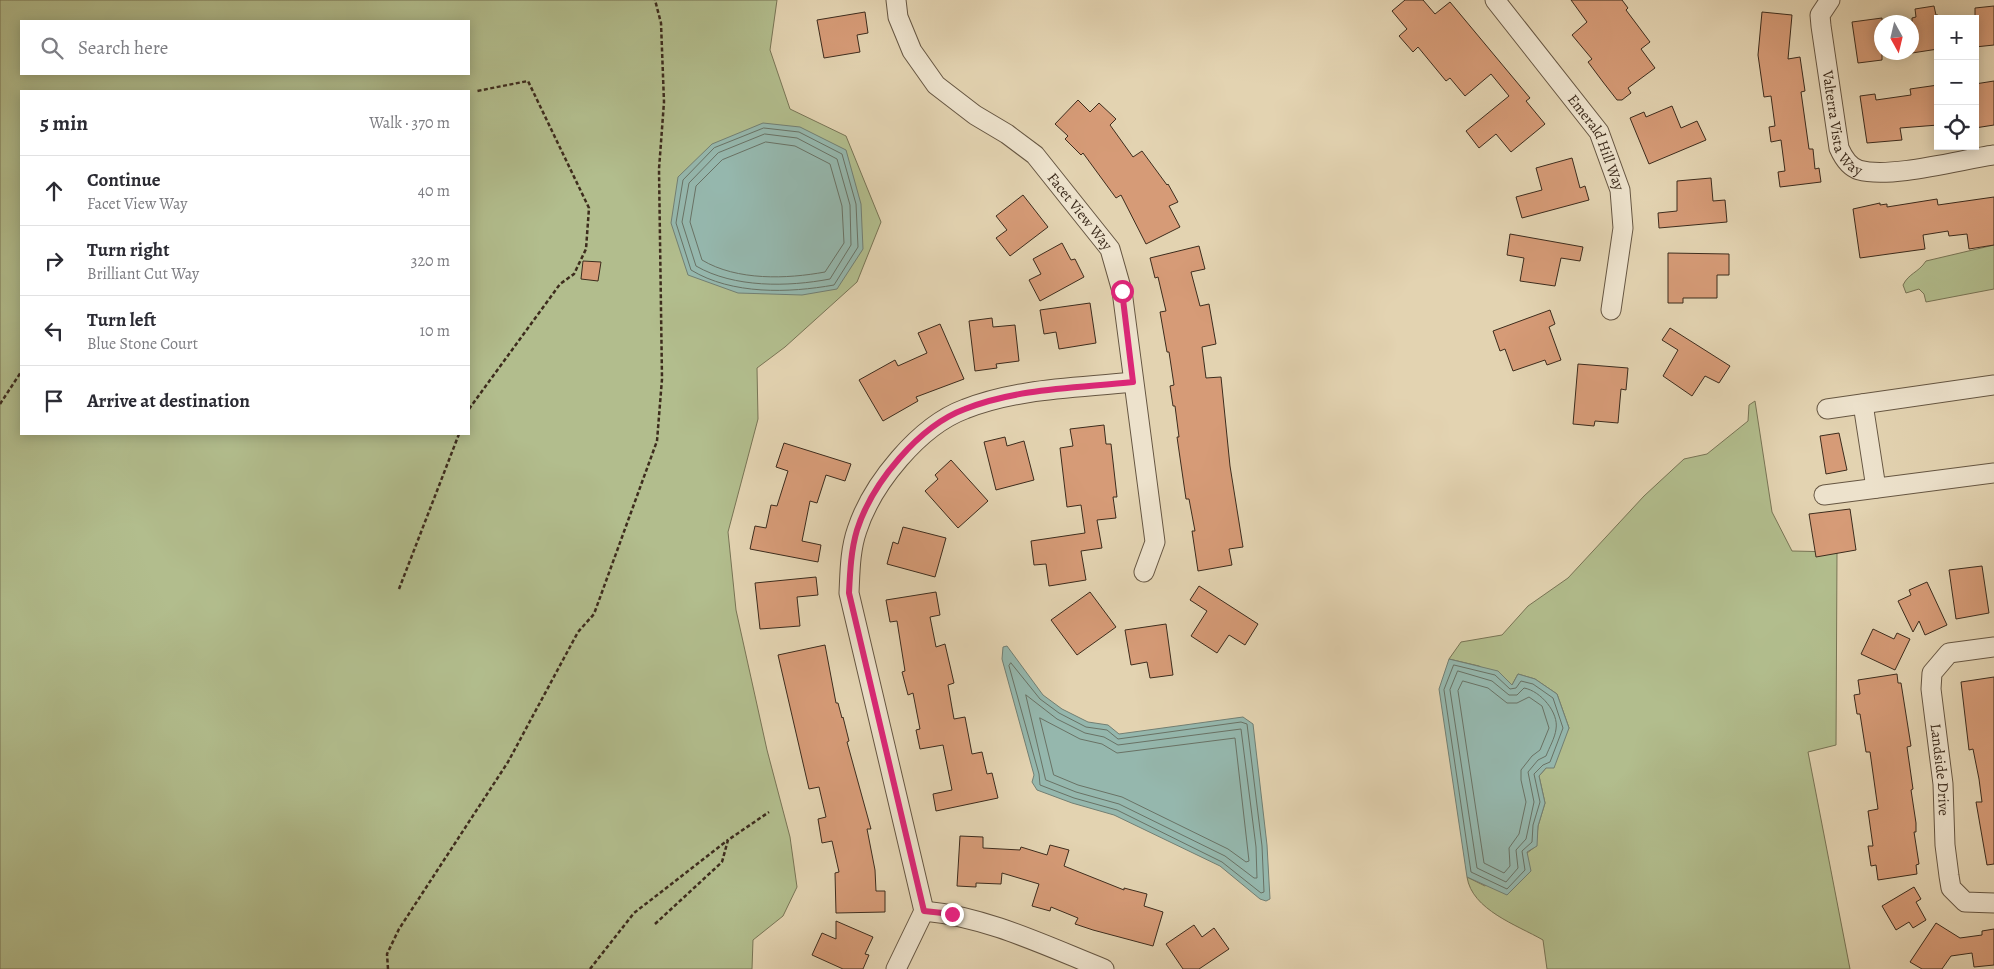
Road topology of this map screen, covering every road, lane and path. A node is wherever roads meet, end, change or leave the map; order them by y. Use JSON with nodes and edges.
{"nodes":[{"id":1,"x":655,"y":0,"type":"edge"},
{"id":2,"x":896,"y":0,"type":"edge"},
{"id":3,"x":1495,"y":0,"type":"edge"},
{"id":4,"x":1830,"y":0,"type":"edge"},
{"id":5,"x":477,"y":91,"type":"dead end"},
{"id":6,"x":1994,"y":155,"type":"edge"},
{"id":7,"x":1610,"y":310,"type":"dead end"},
{"id":8,"x":20,"y":374,"type":"edge"},
{"id":9,"x":1133,"y":382,"type":"junction"},
{"id":10,"x":1994,"y":385,"type":"edge"},
{"id":11,"x":0,"y":404,"type":"edge"},
{"id":12,"x":1863,"y":404,"type":"junction"},
{"id":13,"x":470,"y":408,"type":"edge"},
{"id":14,"x":1827,"y":409,"type":"dead end"},
{"id":15,"x":459,"y":435,"type":"edge"},
{"id":16,"x":1994,"y":473,"type":"edge"},
{"id":17,"x":1876,"y":488,"type":"junction"},
{"id":18,"x":1824,"y":495,"type":"dead end"},
{"id":19,"x":1144,"y":572,"type":"dead end"},
{"id":20,"x":399,"y":588,"type":"dead end"},
{"id":21,"x":1994,"y":647,"type":"edge"},
{"id":22,"x":770,"y":812,"type":"dead end"},
{"id":23,"x":728,"y":840,"type":"junction"},
{"id":24,"x":1994,"y":903,"type":"edge"},
{"id":25,"x":924,"y":911,"type":"junction"},
{"id":26,"x":655,"y":924,"type":"dead end"},
{"id":27,"x":388,"y":969,"type":"edge"},
{"id":28,"x":590,"y":969,"type":"edge"},
{"id":29,"x":896,"y":969,"type":"edge"},
{"id":30,"x":1104,"y":969,"type":"edge"}],
"edges":[{"from":1,"to":27,"type":"path"},
{"from":2,"to":9,"type":"street","name":"Facet View Way"},
{"from":3,"to":7,"type":"street","name":"Emerald Hill Way"},
{"from":4,"to":6,"type":"street","name":"Valterra Vista Way"},
{"from":5,"to":13,"type":"path"},
{"from":8,"to":11,"type":"path"},
{"from":9,"to":19,"type":"street","name":"Facet View Way"},
{"from":9,"to":25,"type":"street"},
{"from":10,"to":12,"type":"street"},
{"from":12,"to":14,"type":"street"},
{"from":12,"to":17,"type":"street"},
{"from":15,"to":20,"type":"path"},
{"from":16,"to":17,"type":"street"},
{"from":17,"to":18,"type":"street"},
{"from":21,"to":24,"type":"street","name":"Landside Drive"},
{"from":22,"to":23,"type":"path"},
{"from":23,"to":26,"type":"path"},
{"from":23,"to":28,"type":"path"},
{"from":25,"to":29,"type":"street"},
{"from":25,"to":30,"type":"street"}]}
